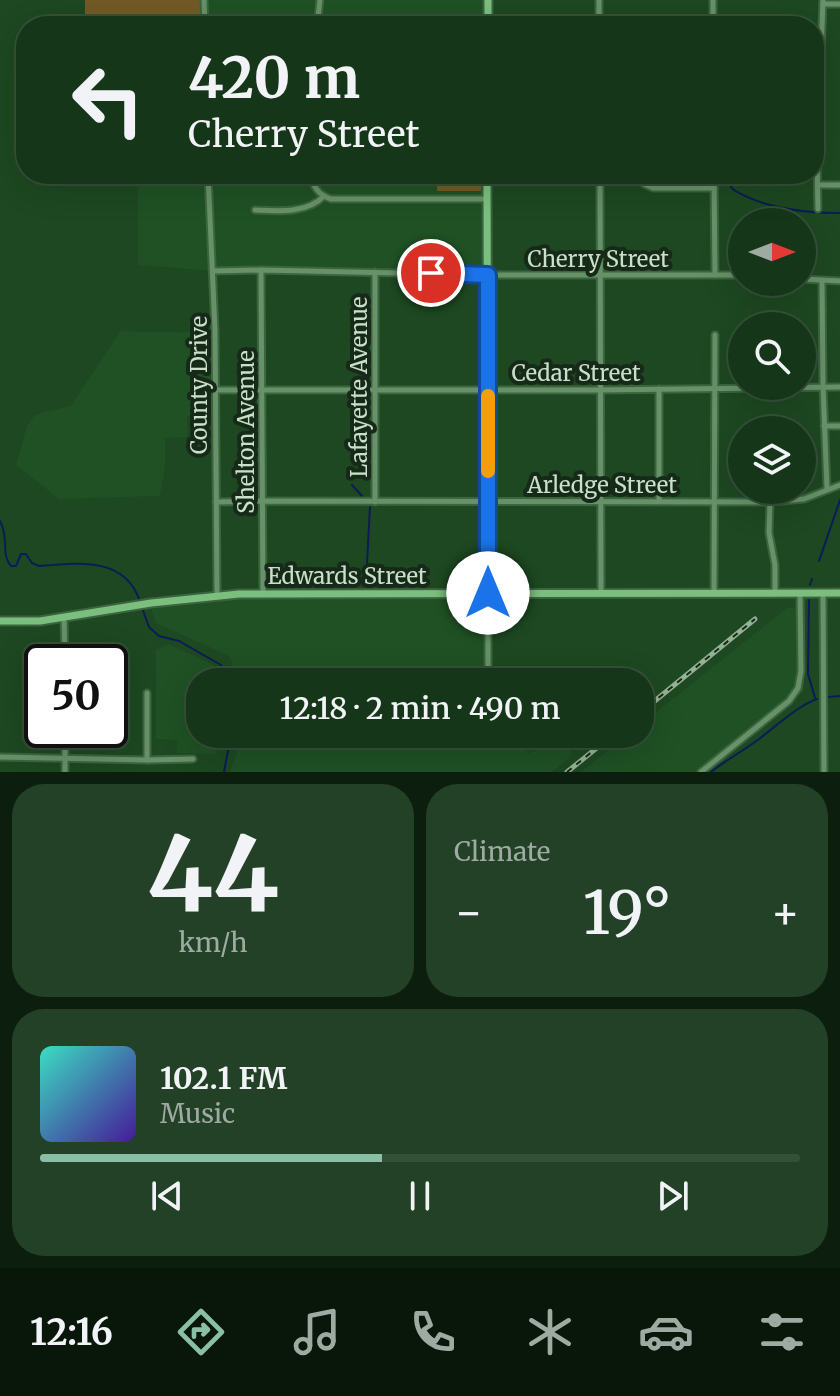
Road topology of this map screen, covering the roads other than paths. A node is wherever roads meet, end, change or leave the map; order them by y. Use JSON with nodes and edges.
{"nodes":[{"id":1,"x":823,"y":2,"type":"edge"},
{"id":2,"x":840,"y":4,"type":"edge"},
{"id":3,"x":209,"y":184,"type":"edge"},
{"id":4,"x":314,"y":184,"type":"edge"},
{"id":5,"x":487,"y":184,"type":"edge"},
{"id":6,"x":600,"y":184,"type":"edge"},
{"id":7,"x":644,"y":184,"type":"edge"},
{"id":8,"x":714,"y":184,"type":"edge"},
{"id":9,"x":818,"y":185,"type":"joint"},
{"id":10,"x":840,"y":185,"type":"edge"},
{"id":11,"x":714,"y":188,"type":"junction"},
{"id":12,"x":324,"y":196,"type":"junction"},
{"id":13,"x":488,"y":199,"type":"junction"},
{"id":14,"x":818,"y":209,"type":"dead end"},
{"id":15,"x":255,"y":210,"type":"dead end"},
{"id":16,"x":261,"y":270,"type":"junction"},
{"id":17,"x":213,"y":271,"type":"junction"},
{"id":18,"x":375,"y":272,"type":"junction"},
{"id":19,"x":488,"y":275,"type":"junction"},
{"id":20,"x":601,"y":275,"type":"junction"},
{"id":21,"x":715,"y":275,"type":"junction"},
{"id":22,"x":728,"y":275,"type":"edge"},
{"id":23,"x":816,"y":280,"type":"edge"},
{"id":24,"x":822,"y":281,"type":"junction"},
{"id":25,"x":840,"y":281,"type":"edge"},
{"id":26,"x":715,"y":335,"type":"dead end"},
{"id":27,"x":823,"y":386,"type":"junction"},
{"id":28,"x":840,"y":387,"type":"edge"},
{"id":29,"x":488,"y":388,"type":"junction"},
{"id":30,"x":716,"y":388,"type":"junction"},
{"id":31,"x":659,"y":389,"type":"junction"},
{"id":32,"x":215,"y":390,"type":"junction"},
{"id":33,"x":262,"y":390,"type":"junction"},
{"id":34,"x":375,"y":390,"type":"junction"},
{"id":35,"x":599,"y":390,"type":"junction"},
{"id":36,"x":824,"y":426,"type":"junction"},
{"id":37,"x":840,"y":426,"type":"edge"},
{"id":38,"x":840,"y":485,"type":"edge"},
{"id":39,"x":827,"y":489,"type":"junction"},
{"id":40,"x":816,"y":494,"type":"edge"},
{"id":41,"x":262,"y":501,"type":"junction"},
{"id":42,"x":488,"y":501,"type":"junction"},
{"id":43,"x":600,"y":501,"type":"junction"},
{"id":44,"x":659,"y":501,"type":"junction"},
{"id":45,"x":715,"y":501,"type":"junction"},
{"id":46,"x":728,"y":501,"type":"edge"},
{"id":47,"x":216,"y":502,"type":"junction"},
{"id":48,"x":375,"y":502,"type":"junction"},
{"id":49,"x":770,"y":504,"type":"edge"},
{"id":50,"x":488,"y":593,"type":"junction"},
{"id":51,"x":601,"y":593,"type":"junction"},
{"id":52,"x":714,"y":593,"type":"junction"},
{"id":53,"x":775,"y":593,"type":"junction"},
{"id":54,"x":800,"y":593,"type":"junction"},
{"id":55,"x":823,"y":593,"type":"junction"},
{"id":56,"x":840,"y":593,"type":"edge"},
{"id":57,"x":263,"y":594,"type":"junction"},
{"id":58,"x":217,"y":595,"type":"junction"},
{"id":59,"x":64,"y":617,"type":"junction"},
{"id":60,"x":0,"y":621,"type":"edge"},
{"id":61,"x":65,"y":644,"type":"edge"},
{"id":62,"x":488,"y":668,"type":"edge"},
{"id":63,"x":147,"y":693,"type":"dead end"},
{"id":64,"x":65,"y":748,"type":"edge"},
{"id":65,"x":0,"y":757,"type":"edge"},
{"id":66,"x":65,"y":758,"type":"junction"},
{"id":67,"x":193,"y":759,"type":"dead end"},
{"id":68,"x":147,"y":760,"type":"junction"},
{"id":69,"x":65,"y":772,"type":"edge"},
{"id":70,"x":701,"y":772,"type":"edge"},
{"id":71,"x":824,"y":772,"type":"edge"}],
"edges":[{"from":1,"to":2,"type":"street"},
{"from":3,"to":17,"type":"street","name":"County Drive"},
{"from":4,"to":12,"type":"street"},
{"from":5,"to":13,"type":"main road"},
{"from":6,"to":20,"type":"street"},
{"from":7,"to":11,"type":"street"},
{"from":8,"to":11,"type":"street"},
{"from":9,"to":10,"type":"street"},
{"from":9,"to":14,"type":"street"},
{"from":11,"to":21,"type":"street"},
{"from":12,"to":13,"type":"street"},
{"from":12,"to":15,"type":"street"},
{"from":13,"to":19,"type":"main road"},
{"from":16,"to":17,"type":"street","name":"Cherry Street"},
{"from":16,"to":18,"type":"street","name":"Cherry Street"},
{"from":16,"to":33,"type":"street","name":"Shelton Avenue"},
{"from":17,"to":32,"type":"street","name":"County Drive"},
{"from":18,"to":19,"type":"street","name":"Cherry Street"},
{"from":18,"to":34,"type":"street","name":"Lafayette Avenue"},
{"from":19,"to":20,"type":"street","name":"Cherry Street"},
{"from":19,"to":29,"type":"main road"},
{"from":20,"to":21,"type":"street","name":"Cherry Street"},
{"from":20,"to":35,"type":"street"},
{"from":21,"to":22,"type":"street","name":"Cherry Street"},
{"from":23,"to":24,"type":"street"},
{"from":24,"to":25,"type":"street"},
{"from":24,"to":27,"type":"street"},
{"from":26,"to":30,"type":"street"},
{"from":27,"to":28,"type":"street","name":"Cedar Street"},
{"from":27,"to":30,"type":"street","name":"Cedar Street"},
{"from":27,"to":36,"type":"street"},
{"from":29,"to":34,"type":"street","name":"Cedar Street"},
{"from":29,"to":35,"type":"street","name":"Cedar Street"},
{"from":29,"to":42,"type":"main road"},
{"from":30,"to":31,"type":"street","name":"Cedar Street"},
{"from":30,"to":45,"type":"street"},
{"from":31,"to":35,"type":"street","name":"Cedar Street"},
{"from":31,"to":44,"type":"street"},
{"from":32,"to":33,"type":"street","name":"Cedar Street"},
{"from":32,"to":47,"type":"street","name":"County Drive"},
{"from":33,"to":34,"type":"street","name":"Cedar Street"},
{"from":33,"to":41,"type":"street","name":"Shelton Avenue"},
{"from":34,"to":48,"type":"street","name":"Lafayette Avenue"},
{"from":35,"to":43,"type":"street"},
{"from":36,"to":37,"type":"street"},
{"from":36,"to":39,"type":"street"},
{"from":38,"to":39,"type":"street","name":"Arledge Street"},
{"from":39,"to":40,"type":"street","name":"Arledge Street"},
{"from":41,"to":47,"type":"street","name":"Arledge Street"},
{"from":41,"to":48,"type":"street","name":"Arledge Street"},
{"from":41,"to":57,"type":"street","name":"Shelton Avenue"},
{"from":42,"to":43,"type":"street","name":"Arledge Street"},
{"from":42,"to":48,"type":"street","name":"Arledge Street"},
{"from":42,"to":50,"type":"main road"},
{"from":43,"to":44,"type":"street","name":"Arledge Street"},
{"from":43,"to":51,"type":"street"},
{"from":44,"to":45,"type":"street","name":"Arledge Street"},
{"from":45,"to":46,"type":"street","name":"Arledge Street"},
{"from":45,"to":52,"type":"street"},
{"from":47,"to":58,"type":"street","name":"County Drive"},
{"from":49,"to":53,"type":"street"},
{"from":50,"to":51,"type":"main road","name":"Edwards Street"},
{"from":50,"to":57,"type":"main road","name":"Edwards Street"},
{"from":50,"to":62,"type":"street"},
{"from":51,"to":52,"type":"main road","name":"Edwards Street"},
{"from":52,"to":53,"type":"main road","name":"Edwards Street"},
{"from":53,"to":54,"type":"main road","name":"Edwards Street"},
{"from":54,"to":55,"type":"main road","name":"Edwards Street"},
{"from":54,"to":70,"type":"street"},
{"from":55,"to":56,"type":"main road","name":"Edwards Street"},
{"from":55,"to":71,"type":"street"},
{"from":57,"to":58,"type":"main road","name":"Edwards Street"},
{"from":58,"to":59,"type":"main road","name":"Edwards Street"},
{"from":59,"to":60,"type":"main road","name":"Edwards Street"},
{"from":59,"to":61,"type":"street"},
{"from":63,"to":68,"type":"street"},
{"from":64,"to":66,"type":"street"},
{"from":65,"to":66,"type":"street"},
{"from":66,"to":68,"type":"street"},
{"from":66,"to":69,"type":"street"},
{"from":67,"to":68,"type":"street"}]}
